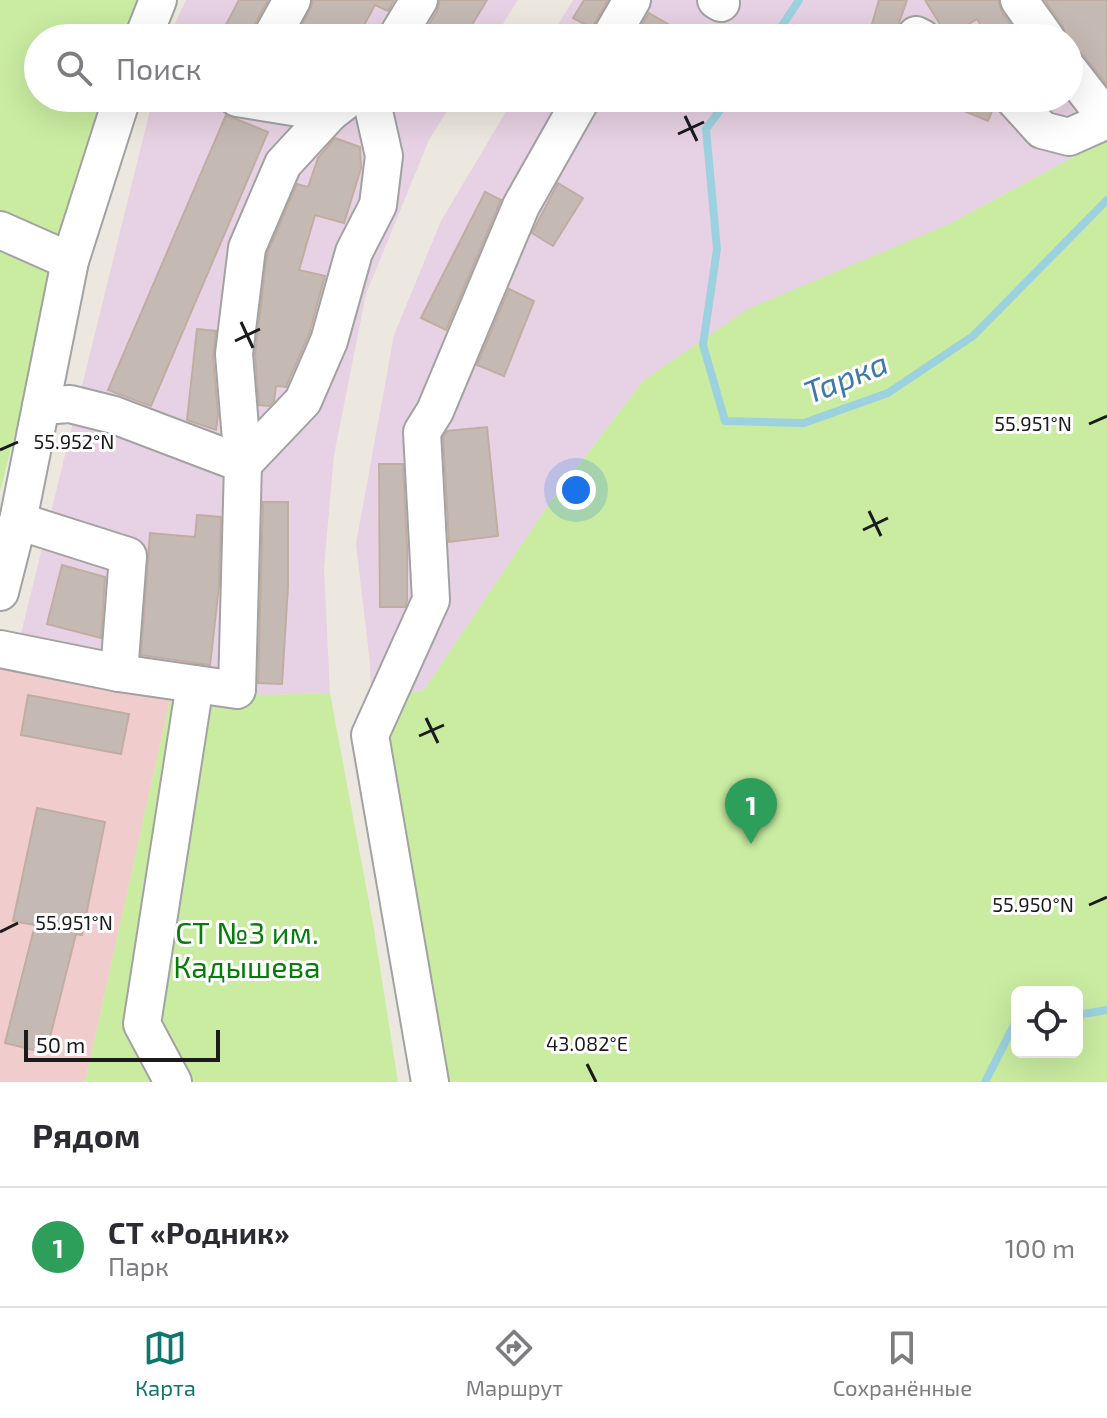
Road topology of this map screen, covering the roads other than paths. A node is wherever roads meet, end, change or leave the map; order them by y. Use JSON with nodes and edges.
{"nodes":[{"id":1,"x":158,"y":0,"type":"edge"},
{"id":2,"x":292,"y":0,"type":"edge"},
{"id":3,"x":419,"y":0,"type":"edge"},
{"id":4,"x":632,"y":0,"type":"edge"},
{"id":5,"x":1019,"y":0,"type":"edge"},
{"id":6,"x":149,"y":24,"type":"edge"},
{"id":7,"x":279,"y":24,"type":"edge"},
{"id":8,"x":404,"y":24,"type":"edge"},
{"id":9,"x":618,"y":24,"type":"edge"},
{"id":10,"x":1036,"y":24,"type":"edge"},
{"id":11,"x":1083,"y":88,"type":"edge"},
{"id":12,"x":118,"y":112,"type":"edge"},
{"id":13,"x":334,"y":112,"type":"edge"},
{"id":14,"x":374,"y":112,"type":"edge"},
{"id":15,"x":574,"y":112,"type":"edge"},
{"id":16,"x":1026,"y":112,"type":"edge"},
{"id":17,"x":1107,"y":119,"type":"edge"},
{"id":18,"x":0,"y":230,"type":"edge"},
{"id":19,"x":70,"y":261,"type":"junction"},
{"id":20,"x":41,"y":406,"type":"junction"},
{"id":21,"x":243,"y":464,"type":"junction"},
{"id":22,"x":18,"y":521,"type":"junction"},
{"id":23,"x":0,"y":592,"type":"edge"},
{"id":24,"x":0,"y":649,"type":"edge"},
{"id":25,"x":119,"y":673,"type":"junction"},
{"id":26,"x":195,"y":684,"type":"junction"},
{"id":27,"x":173,"y":1082,"type":"edge"},
{"id":28,"x":430,"y":1082,"type":"edge"}],
"edges":[{"from":1,"to":6,"type":"street"},
{"from":2,"to":7,"type":"street"},
{"from":3,"to":8,"type":"street"},
{"from":4,"to":9,"type":"street"},
{"from":5,"to":10,"type":"street"},
{"from":11,"to":17,"type":"street"},
{"from":12,"to":19,"type":"street"},
{"from":13,"to":21,"type":"street"},
{"from":14,"to":21,"type":"street"},
{"from":15,"to":28,"type":"street"},
{"from":16,"to":17,"type":"street"},
{"from":18,"to":19,"type":"street"},
{"from":19,"to":20,"type":"street"},
{"from":20,"to":21,"type":"street"},
{"from":20,"to":22,"type":"street"},
{"from":21,"to":26,"type":"street"},
{"from":22,"to":23,"type":"street"},
{"from":22,"to":25,"type":"street"},
{"from":24,"to":25,"type":"street"},
{"from":25,"to":26,"type":"street"},
{"from":26,"to":27,"type":"street"}]}
